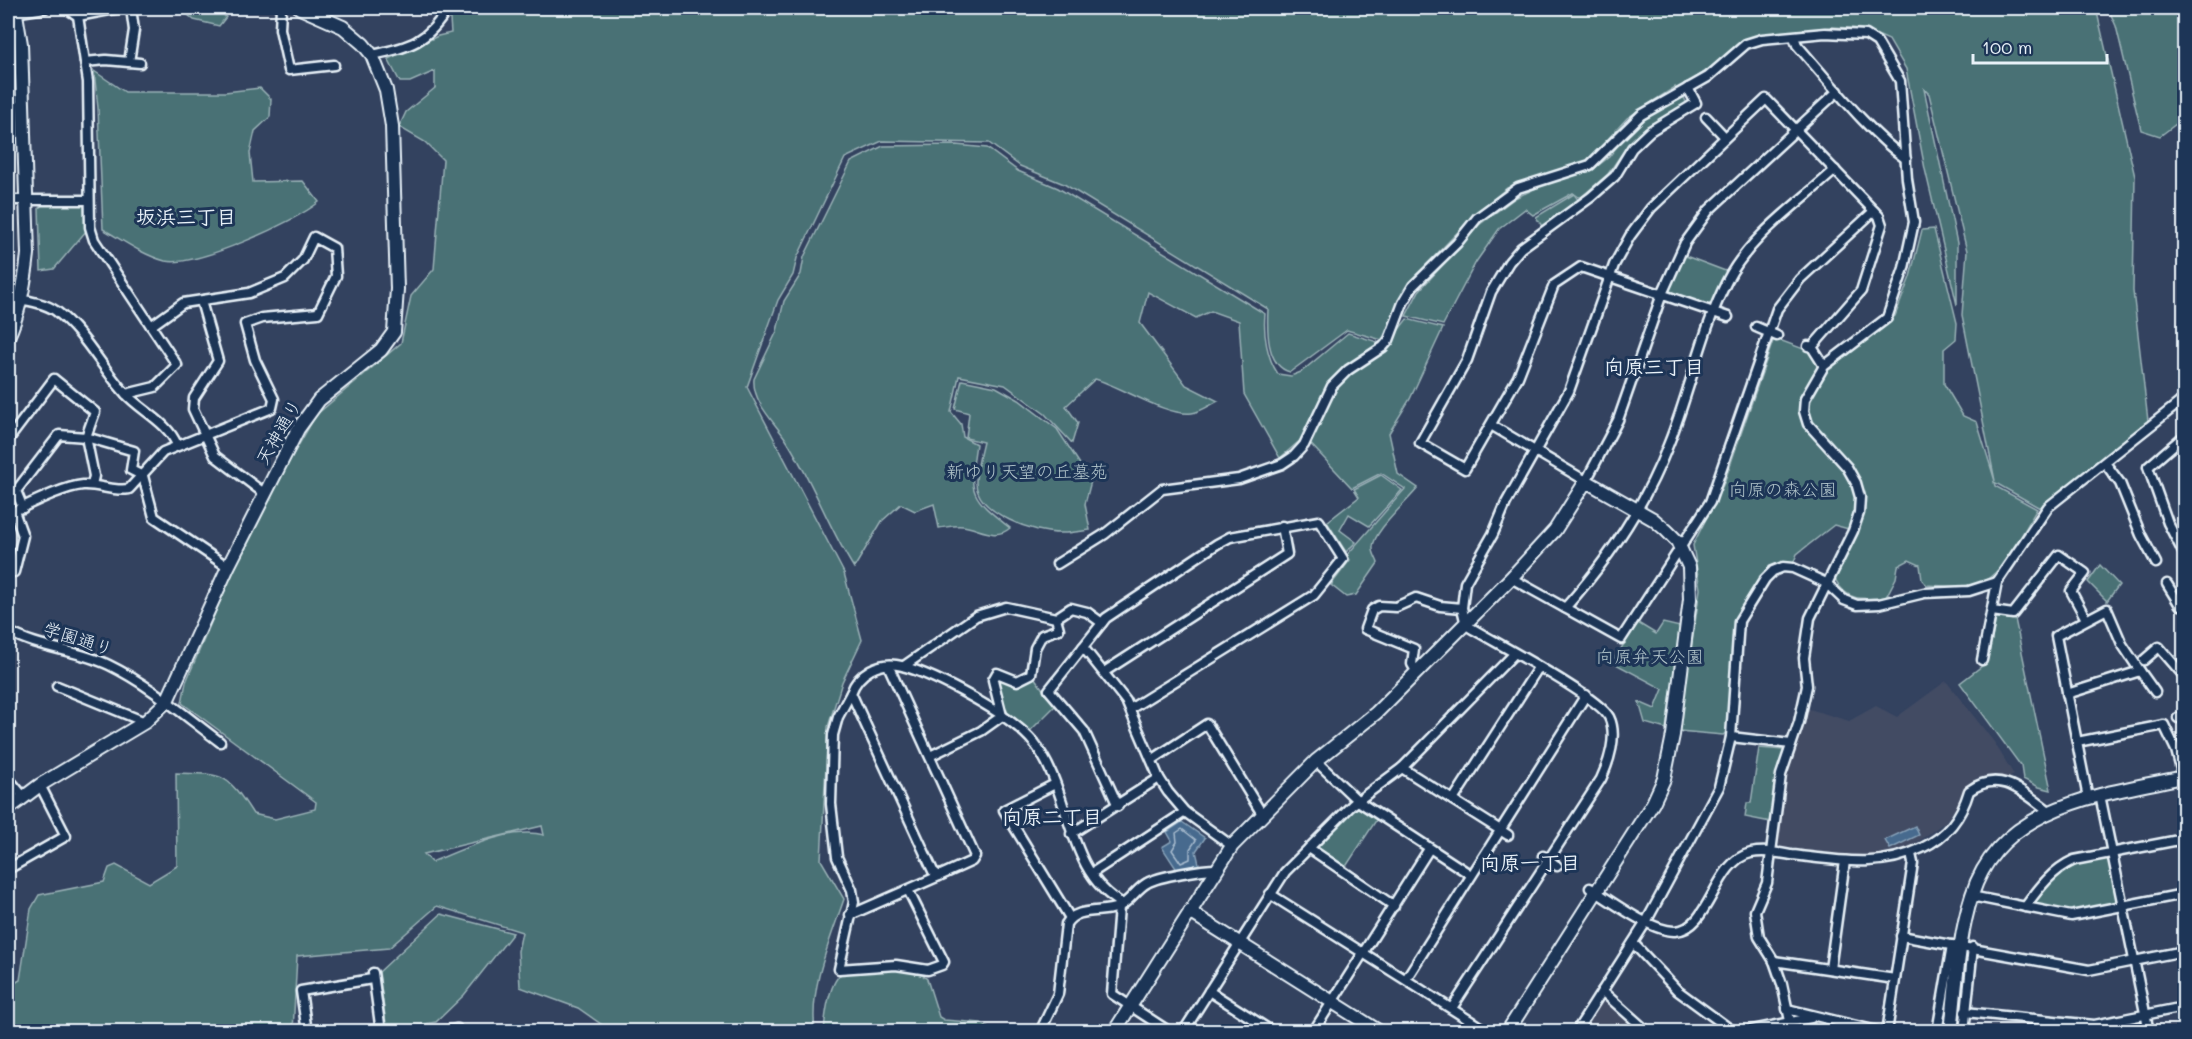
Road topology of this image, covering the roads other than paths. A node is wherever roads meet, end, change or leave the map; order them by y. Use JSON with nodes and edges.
{"nodes":[{"id":1,"x":45,"y":8,"type":"edge"},
{"id":2,"x":66,"y":8,"type":"edge"},
{"id":3,"x":120,"y":8,"type":"edge"},
{"id":4,"x":131,"y":8,"type":"edge"},
{"id":5,"x":281,"y":8,"type":"edge"},
{"id":6,"x":300,"y":8,"type":"edge"},
{"id":7,"x":448,"y":8,"type":"edge"},
{"id":8,"x":13,"y":11,"type":"edge"},
{"id":9,"x":78,"y":16,"type":"junction"},
{"id":10,"x":1794,"y":37,"type":"junction"},
{"id":11,"x":372,"y":55,"type":"junction"},
{"id":12,"x":86,"y":62,"type":"junction"},
{"id":13,"x":129,"y":62,"type":"junction"},
{"id":14,"x":140,"y":63,"type":"dead end"},
{"id":15,"x":334,"y":65,"type":"dead end"},
{"id":16,"x":1688,"y":88,"type":"junction"},
{"id":17,"x":1838,"y":91,"type":"junction"},
{"id":18,"x":1706,"y":117,"type":"dead end"},
{"id":19,"x":1796,"y":129,"type":"junction"},
{"id":20,"x":1725,"y":137,"type":"junction"},
{"id":21,"x":1906,"y":159,"type":"junction"},
{"id":22,"x":1835,"y":170,"type":"junction"},
{"id":23,"x":8,"y":200,"type":"edge"},
{"id":24,"x":27,"y":200,"type":"junction"},
{"id":25,"x":89,"y":200,"type":"junction"},
{"id":26,"x":1874,"y":211,"type":"junction"},
{"id":27,"x":1610,"y":276,"type":"junction"},
{"id":28,"x":1662,"y":294,"type":"junction"},
{"id":29,"x":8,"y":297,"type":"edge"},
{"id":30,"x":20,"y":300,"type":"junction"},
{"id":31,"x":201,"y":301,"type":"junction"},
{"id":32,"x":1715,"y":313,"type":"junction"},
{"id":33,"x":1728,"y":317,"type":"dead end"},
{"id":34,"x":151,"y":326,"type":"junction"},
{"id":35,"x":1756,"y":327,"type":"dead end"},
{"id":36,"x":1768,"y":331,"type":"junction"},
{"id":37,"x":1777,"y":336,"type":"dead end"},
{"id":38,"x":8,"y":337,"type":"edge"},
{"id":39,"x":1824,"y":366,"type":"junction"},
{"id":40,"x":126,"y":394,"type":"junction"},
{"id":41,"x":2182,"y":401,"type":"edge"},
{"id":42,"x":2184,"y":412,"type":"edge"},
{"id":43,"x":1491,"y":425,"type":"junction"},
{"id":44,"x":205,"y":436,"type":"junction"},
{"id":45,"x":2184,"y":436,"type":"edge"},
{"id":46,"x":86,"y":437,"type":"junction"},
{"id":47,"x":8,"y":440,"type":"edge"},
{"id":48,"x":177,"y":445,"type":"junction"},
{"id":49,"x":1535,"y":451,"type":"junction"},
{"id":50,"x":2105,"y":463,"type":"junction"},
{"id":51,"x":143,"y":476,"type":"junction"},
{"id":52,"x":1586,"y":481,"type":"junction"},
{"id":53,"x":92,"y":484,"type":"junction"},
{"id":54,"x":265,"y":494,"type":"junction"},
{"id":55,"x":23,"y":507,"type":"junction"},
{"id":56,"x":1635,"y":509,"type":"junction"},
{"id":57,"x":11,"y":513,"type":"edge"},
{"id":58,"x":1282,"y":526,"type":"junction"},
{"id":59,"x":1680,"y":548,"type":"junction"},
{"id":60,"x":2184,"y":554,"type":"edge"},
{"id":61,"x":2156,"y":563,"type":"dead end"},
{"id":62,"x":1057,"y":564,"type":"dead end"},
{"id":63,"x":228,"y":567,"type":"junction"},
{"id":64,"x":14,"y":572,"type":"dead end"},
{"id":65,"x":1511,"y":578,"type":"junction"},
{"id":66,"x":1996,"y":582,"type":"junction"},
{"id":67,"x":1826,"y":583,"type":"junction"},
{"id":68,"x":2167,"y":584,"type":"dead end"},
{"id":69,"x":2180,"y":605,"type":"dead end"},
{"id":70,"x":1462,"y":608,"type":"junction"},
{"id":71,"x":1565,"y":608,"type":"junction"},
{"id":72,"x":1992,"y":611,"type":"junction"},
{"id":73,"x":1056,"y":618,"type":"junction"},
{"id":74,"x":2086,"y":619,"type":"junction"},
{"id":75,"x":1102,"y":623,"type":"junction"},
{"id":76,"x":1466,"y":625,"type":"junction"},
{"id":77,"x":8,"y":631,"type":"edge"},
{"id":78,"x":1083,"y":647,"type":"junction"},
{"id":79,"x":1514,"y":654,"type":"junction"},
{"id":80,"x":1982,"y":660,"type":"dead end"},
{"id":81,"x":2144,"y":660,"type":"dead end"},
{"id":82,"x":888,"y":665,"type":"junction"},
{"id":83,"x":904,"y":666,"type":"junction"},
{"id":84,"x":1539,"y":668,"type":"junction"},
{"id":85,"x":1416,"y":671,"type":"junction"},
{"id":86,"x":2140,"y":671,"type":"junction"},
{"id":87,"x":1104,"y":672,"type":"junction"},
{"id":88,"x":2184,"y":676,"type":"edge"},
{"id":89,"x":57,"y":686,"type":"dead end"},
{"id":90,"x":2155,"y":692,"type":"dead end"},
{"id":91,"x":851,"y":693,"type":"junction"},
{"id":92,"x":2067,"y":694,"type":"junction"},
{"id":93,"x":1586,"y":695,"type":"junction"},
{"id":94,"x":167,"y":701,"type":"junction"},
{"id":95,"x":1130,"y":709,"type":"junction"},
{"id":96,"x":1002,"y":716,"type":"junction"},
{"id":97,"x":145,"y":723,"type":"junction"},
{"id":98,"x":1731,"y":737,"type":"junction"},
{"id":99,"x":220,"y":742,"type":"dead end"},
{"id":100,"x":2077,"y":742,"type":"junction"},
{"id":101,"x":1791,"y":744,"type":"junction"},
{"id":102,"x":930,"y":756,"type":"junction"},
{"id":103,"x":1152,"y":760,"type":"junction"},
{"id":104,"x":1316,"y":761,"type":"junction"},
{"id":105,"x":1402,"y":768,"type":"junction"},
{"id":106,"x":2184,"y":777,"type":"edge"},
{"id":107,"x":8,"y":778,"type":"edge"},
{"id":108,"x":1159,"y":778,"type":"junction"},
{"id":109,"x":1055,"y":784,"type":"junction"},
{"id":110,"x":39,"y":785,"type":"junction"},
{"id":111,"x":23,"y":796,"type":"junction"},
{"id":112,"x":2094,"y":797,"type":"junction"},
{"id":113,"x":1453,"y":800,"type":"junction"},
{"id":114,"x":1358,"y":801,"type":"junction"},
{"id":115,"x":1118,"y":806,"type":"junction"},
{"id":116,"x":8,"y":808,"type":"edge"},
{"id":117,"x":2049,"y":811,"type":"junction"},
{"id":118,"x":1185,"y":812,"type":"junction"},
{"id":119,"x":1262,"y":814,"type":"junction"},
{"id":120,"x":1499,"y":830,"type":"junction"},
{"id":121,"x":1071,"y":834,"type":"junction"},
{"id":122,"x":1508,"y":835,"type":"dead end"},
{"id":123,"x":2184,"y":839,"type":"edge"},
{"id":124,"x":1232,"y":846,"type":"junction"},
{"id":125,"x":1309,"y":848,"type":"junction"},
{"id":126,"x":1429,"y":849,"type":"junction"},
{"id":127,"x":1773,"y":852,"type":"junction"},
{"id":128,"x":2112,"y":852,"type":"junction"},
{"id":129,"x":1911,"y":854,"type":"junction"},
{"id":130,"x":1545,"y":858,"type":"junction"},
{"id":131,"x":1845,"y":861,"type":"junction"},
{"id":132,"x":1557,"y":866,"type":"dead end"},
{"id":133,"x":8,"y":869,"type":"edge"},
{"id":134,"x":1217,"y":869,"type":"junction"},
{"id":135,"x":1092,"y":873,"type":"junction"},
{"id":136,"x":1472,"y":875,"type":"junction"},
{"id":137,"x":939,"y":876,"type":"junction"},
{"id":138,"x":908,"y":890,"type":"junction"},
{"id":139,"x":1593,"y":890,"type":"junction"},
{"id":140,"x":1270,"y":894,"type":"junction"},
{"id":141,"x":2184,"y":894,"type":"edge"},
{"id":142,"x":1971,"y":896,"type":"junction"},
{"id":143,"x":1121,"y":905,"type":"junction"},
{"id":144,"x":1394,"y":906,"type":"junction"},
{"id":145,"x":2123,"y":906,"type":"junction"},
{"id":146,"x":2025,"y":907,"type":"junction"},
{"id":147,"x":1191,"y":912,"type":"junction"},
{"id":148,"x":850,"y":915,"type":"junction"},
{"id":149,"x":1070,"y":918,"type":"junction"},
{"id":150,"x":1647,"y":922,"type":"junction"},
{"id":151,"x":1901,"y":936,"type":"junction"},
{"id":152,"x":1239,"y":942,"type":"junction"},
{"id":153,"x":1633,"y":942,"type":"junction"},
{"id":154,"x":1962,"y":946,"type":"junction"},
{"id":155,"x":2184,"y":951,"type":"edge"},
{"id":156,"x":1365,"y":952,"type":"junction"},
{"id":157,"x":1773,"y":961,"type":"junction"},
{"id":158,"x":2135,"y":961,"type":"junction"},
{"id":159,"x":1830,"y":969,"type":"junction"},
{"id":160,"x":1406,"y":979,"type":"junction"},
{"id":161,"x":1895,"y":979,"type":"junction"},
{"id":162,"x":1209,"y":991,"type":"junction"},
{"id":163,"x":1602,"y":991,"type":"junction"},
{"id":164,"x":1333,"y":1002,"type":"junction"},
{"id":165,"x":1130,"y":1006,"type":"junction"},
{"id":166,"x":2184,"y":1007,"type":"edge"},
{"id":167,"x":1452,"y":1008,"type":"junction"},
{"id":168,"x":1787,"y":1009,"type":"junction"},
{"id":169,"x":1965,"y":1012,"type":"junction"},
{"id":170,"x":2146,"y":1014,"type":"junction"},
{"id":171,"x":1818,"y":1018,"type":"junction"},
{"id":172,"x":1790,"y":1021,"type":"junction"},
{"id":173,"x":1843,"y":1022,"type":"junction"},
{"id":174,"x":307,"y":1032,"type":"edge"},
{"id":175,"x":381,"y":1032,"type":"edge"},
{"id":176,"x":439,"y":1032,"type":"edge"},
{"id":177,"x":458,"y":1032,"type":"edge"},
{"id":178,"x":1041,"y":1032,"type":"edge"},
{"id":179,"x":1114,"y":1032,"type":"edge"},
{"id":180,"x":1170,"y":1032,"type":"edge"},
{"id":181,"x":1183,"y":1032,"type":"edge"},
{"id":182,"x":1273,"y":1032,"type":"edge"},
{"id":183,"x":1313,"y":1032,"type":"edge"},
{"id":184,"x":1380,"y":1032,"type":"edge"},
{"id":185,"x":1488,"y":1032,"type":"edge"},
{"id":186,"x":1507,"y":1032,"type":"edge"},
{"id":187,"x":1576,"y":1032,"type":"edge"},
{"id":188,"x":1648,"y":1032,"type":"edge"},
{"id":189,"x":1734,"y":1032,"type":"edge"},
{"id":190,"x":1742,"y":1032,"type":"edge"},
{"id":191,"x":1844,"y":1032,"type":"edge"},
{"id":192,"x":1881,"y":1032,"type":"edge"},
{"id":193,"x":1887,"y":1032,"type":"edge"},
{"id":194,"x":1937,"y":1032,"type":"edge"},
{"id":195,"x":1951,"y":1032,"type":"edge"},
{"id":196,"x":1964,"y":1032,"type":"edge"},
{"id":197,"x":2149,"y":1032,"type":"edge"}],
"edges":[{"from":1,"to":8,"type":"street"},
{"from":2,"to":9,"type":"street"},
{"from":3,"to":9,"type":"street"},
{"from":4,"to":13,"type":"street"},
{"from":5,"to":15,"type":"street"},
{"from":6,"to":11,"type":"street","name":"天神通り"},
{"from":7,"to":11,"type":"street"},
{"from":8,"to":24,"type":"street"},
{"from":9,"to":12,"type":"street"},
{"from":10,"to":16,"type":"street"},
{"from":10,"to":17,"type":"street"},
{"from":10,"to":21,"type":"street"},
{"from":11,"to":54,"type":"street","name":"天神通り"},
{"from":12,"to":13,"type":"street"},
{"from":12,"to":25,"type":"street"},
{"from":13,"to":14,"type":"street"},
{"from":16,"to":43,"type":"street"},
{"from":16,"to":62,"type":"street"},
{"from":17,"to":19,"type":"street"},
{"from":17,"to":21,"type":"street"},
{"from":18,"to":20,"type":"street"},
{"from":19,"to":20,"type":"street"},
{"from":19,"to":22,"type":"street"},
{"from":19,"to":28,"type":"street"},
{"from":20,"to":27,"type":"street"},
{"from":21,"to":39,"type":"street"},
{"from":22,"to":26,"type":"street"},
{"from":22,"to":32,"type":"street"},
{"from":23,"to":24,"type":"street"},
{"from":24,"to":25,"type":"street"},
{"from":24,"to":30,"type":"street"},
{"from":25,"to":34,"type":"street"},
{"from":26,"to":36,"type":"street"},
{"from":26,"to":39,"type":"street"},
{"from":27,"to":28,"type":"street"},
{"from":27,"to":43,"type":"street"},
{"from":27,"to":49,"type":"street"},
{"from":28,"to":32,"type":"street"},
{"from":28,"to":52,"type":"street"},
{"from":29,"to":30,"type":"street"},
{"from":30,"to":38,"type":"street"},
{"from":30,"to":40,"type":"street"},
{"from":31,"to":34,"type":"street"},
{"from":31,"to":44,"type":"street"},
{"from":31,"to":44,"type":"street"},
{"from":32,"to":33,"type":"street"},
{"from":32,"to":56,"type":"street"},
{"from":34,"to":40,"type":"street"},
{"from":35,"to":36,"type":"street"},
{"from":36,"to":37,"type":"street"},
{"from":36,"to":59,"type":"street"},
{"from":39,"to":67,"type":"street"},
{"from":40,"to":48,"type":"street"},
{"from":41,"to":42,"type":"street"},
{"from":41,"to":50,"type":"street"},
{"from":43,"to":49,"type":"street"},
{"from":44,"to":48,"type":"street"},
{"from":44,"to":54,"type":"street"},
{"from":45,"to":60,"type":"street"},
{"from":46,"to":47,"type":"street"},
{"from":46,"to":51,"type":"street"},
{"from":46,"to":53,"type":"street"},
{"from":46,"to":55,"type":"street"},
{"from":48,"to":51,"type":"street"},
{"from":49,"to":52,"type":"street"},
{"from":49,"to":70,"type":"street"},
{"from":50,"to":61,"type":"street"},
{"from":50,"to":66,"type":"street"},
{"from":51,"to":53,"type":"street"},
{"from":51,"to":63,"type":"street"},
{"from":52,"to":56,"type":"street"},
{"from":52,"to":65,"type":"street"},
{"from":53,"to":55,"type":"street"},
{"from":54,"to":63,"type":"street","name":"天神通り"},
{"from":55,"to":57,"type":"street"},
{"from":56,"to":59,"type":"street"},
{"from":56,"to":71,"type":"street"},
{"from":57,"to":64,"type":"street"},
{"from":58,"to":75,"type":"street"},
{"from":58,"to":87,"type":"street"},
{"from":58,"to":95,"type":"street"},
{"from":59,"to":71,"type":"street"},
{"from":59,"to":139,"type":"street"},
{"from":63,"to":94,"type":"street","name":"天神通り"},
{"from":65,"to":71,"type":"street"},
{"from":65,"to":76,"type":"street"},
{"from":66,"to":67,"type":"street"},
{"from":66,"to":72,"type":"street"},
{"from":67,"to":98,"type":"street"},
{"from":67,"to":101,"type":"street"},
{"from":68,"to":69,"type":"street"},
{"from":70,"to":76,"type":"street"},
{"from":70,"to":85,"type":"street"},
{"from":72,"to":74,"type":"street"},
{"from":72,"to":80,"type":"street"},
{"from":73,"to":75,"type":"street"},
{"from":73,"to":83,"type":"street"},
{"from":73,"to":96,"type":"street"},
{"from":74,"to":86,"type":"street"},
{"from":74,"to":92,"type":"street"},
{"from":75,"to":78,"type":"street"},
{"from":76,"to":79,"type":"street"},
{"from":76,"to":85,"type":"street"},
{"from":77,"to":94,"type":"street","name":"学園通り"},
{"from":78,"to":87,"type":"street"},
{"from":78,"to":115,"type":"street"},
{"from":79,"to":84,"type":"street"},
{"from":79,"to":105,"type":"street"},
{"from":81,"to":88,"type":"street"},
{"from":82,"to":83,"type":"street"},
{"from":82,"to":91,"type":"street"},
{"from":82,"to":102,"type":"street"},
{"from":83,"to":96,"type":"street"},
{"from":84,"to":93,"type":"street"},
{"from":84,"to":113,"type":"street"},
{"from":85,"to":104,"type":"street"},
{"from":86,"to":90,"type":"street"},
{"from":86,"to":92,"type":"street"},
{"from":87,"to":95,"type":"street"},
{"from":89,"to":97,"type":"street"},
{"from":91,"to":137,"type":"street"},
{"from":91,"to":148,"type":"street"},
{"from":92,"to":100,"type":"street"},
{"from":93,"to":120,"type":"street"},
{"from":93,"to":130,"type":"street"},
{"from":94,"to":97,"type":"street","name":"天神通り"},
{"from":94,"to":99,"type":"street","name":"学園通り"},
{"from":95,"to":103,"type":"street"},
{"from":96,"to":102,"type":"street"},
{"from":96,"to":109,"type":"street"},
{"from":97,"to":110,"type":"street","name":"天神通り"},
{"from":98,"to":101,"type":"street"},
{"from":98,"to":150,"type":"street"},
{"from":100,"to":106,"type":"street"},
{"from":100,"to":112,"type":"street"},
{"from":101,"to":127,"type":"street"},
{"from":102,"to":137,"type":"street"},
{"from":103,"to":108,"type":"street"},
{"from":103,"to":119,"type":"street"},
{"from":104,"to":114,"type":"street"},
{"from":104,"to":119,"type":"street"},
{"from":105,"to":113,"type":"street"},
{"from":105,"to":114,"type":"street"},
{"from":106,"to":112,"type":"street"},
{"from":107,"to":111,"type":"street"},
{"from":108,"to":115,"type":"street"},
{"from":108,"to":118,"type":"street"},
{"from":109,"to":121,"type":"street"},
{"from":109,"to":149,"type":"street"},
{"from":110,"to":111,"type":"street","name":"天神通り"},
{"from":110,"to":133,"type":"street"},
{"from":111,"to":116,"type":"street","name":"天神通り"},
{"from":112,"to":117,"type":"street"},
{"from":112,"to":128,"type":"street"},
{"from":113,"to":120,"type":"street"},
{"from":114,"to":125,"type":"street"},
{"from":114,"to":126,"type":"street"},
{"from":115,"to":121,"type":"street"},
{"from":117,"to":129,"type":"street"},
{"from":117,"to":142,"type":"street"},
{"from":118,"to":124,"type":"street"},
{"from":118,"to":135,"type":"street"},
{"from":119,"to":124,"type":"street"},
{"from":120,"to":122,"type":"street"},
{"from":120,"to":136,"type":"street"},
{"from":121,"to":135,"type":"street"},
{"from":123,"to":128,"type":"street"},
{"from":124,"to":134,"type":"street"},
{"from":125,"to":140,"type":"street"},
{"from":125,"to":144,"type":"street"},
{"from":126,"to":136,"type":"street"},
{"from":126,"to":144,"type":"street"},
{"from":127,"to":131,"type":"street"},
{"from":127,"to":150,"type":"street"},
{"from":127,"to":157,"type":"street"},
{"from":128,"to":145,"type":"street"},
{"from":128,"to":146,"type":"street"},
{"from":129,"to":131,"type":"street"},
{"from":129,"to":151,"type":"street"},
{"from":130,"to":132,"type":"street"},
{"from":130,"to":167,"type":"street"},
{"from":131,"to":159,"type":"street"},
{"from":134,"to":143,"type":"street"},
{"from":134,"to":147,"type":"street"},
{"from":135,"to":143,"type":"street"},
{"from":136,"to":160,"type":"street"},
{"from":137,"to":138,"type":"street"},
{"from":138,"to":148,"type":"street"},
{"from":138,"to":148,"type":"street"},
{"from":139,"to":150,"type":"street"},
{"from":139,"to":186,"type":"street"},
{"from":140,"to":152,"type":"street"},
{"from":140,"to":156,"type":"street"},
{"from":141,"to":145,"type":"street"},
{"from":142,"to":146,"type":"street"},
{"from":142,"to":154,"type":"street"},
{"from":143,"to":149,"type":"street"},
{"from":143,"to":165,"type":"street"},
{"from":144,"to":156,"type":"street"},
{"from":145,"to":146,"type":"street"},
{"from":145,"to":158,"type":"street"},
{"from":147,"to":152,"type":"street"},
{"from":147,"to":165,"type":"street"},
{"from":149,"to":178,"type":"street"},
{"from":150,"to":153,"type":"street"},
{"from":151,"to":154,"type":"street"},
{"from":151,"to":161,"type":"street"},
{"from":152,"to":162,"type":"street"},
{"from":152,"to":164,"type":"street"},
{"from":153,"to":163,"type":"street"},
{"from":153,"to":189,"type":"street"},
{"from":154,"to":158,"type":"street"},
{"from":154,"to":169,"type":"street"},
{"from":154,"to":194,"type":"street"},
{"from":154,"to":195,"type":"street"},
{"from":155,"to":158,"type":"street"},
{"from":156,"to":160,"type":"street"},
{"from":156,"to":164,"type":"street"},
{"from":157,"to":159,"type":"street"},
{"from":157,"to":168,"type":"street"},
{"from":158,"to":170,"type":"street"},
{"from":159,"to":161,"type":"street"},
{"from":160,"to":167,"type":"street"},
{"from":161,"to":193,"type":"street"},
{"from":162,"to":181,"type":"street"},
{"from":162,"to":182,"type":"street"},
{"from":163,"to":187,"type":"street"},
{"from":163,"to":188,"type":"street"},
{"from":164,"to":183,"type":"street"},
{"from":164,"to":184,"type":"street"},
{"from":165,"to":179,"type":"street"},
{"from":165,"to":180,"type":"street"},
{"from":166,"to":170,"type":"street"},
{"from":167,"to":185,"type":"street"},
{"from":168,"to":171,"type":"street"},
{"from":168,"to":172,"type":"street"},
{"from":169,"to":170,"type":"street"},
{"from":169,"to":196,"type":"street"},
{"from":170,"to":197,"type":"street"},
{"from":171,"to":172,"type":"street"},
{"from":171,"to":173,"type":"street"},
{"from":172,"to":190,"type":"street"},
{"from":173,"to":191,"type":"street"},
{"from":173,"to":192,"type":"street"},
{"from":174,"to":175,"type":"street"},
{"from":176,"to":177,"type":"street"}]}
